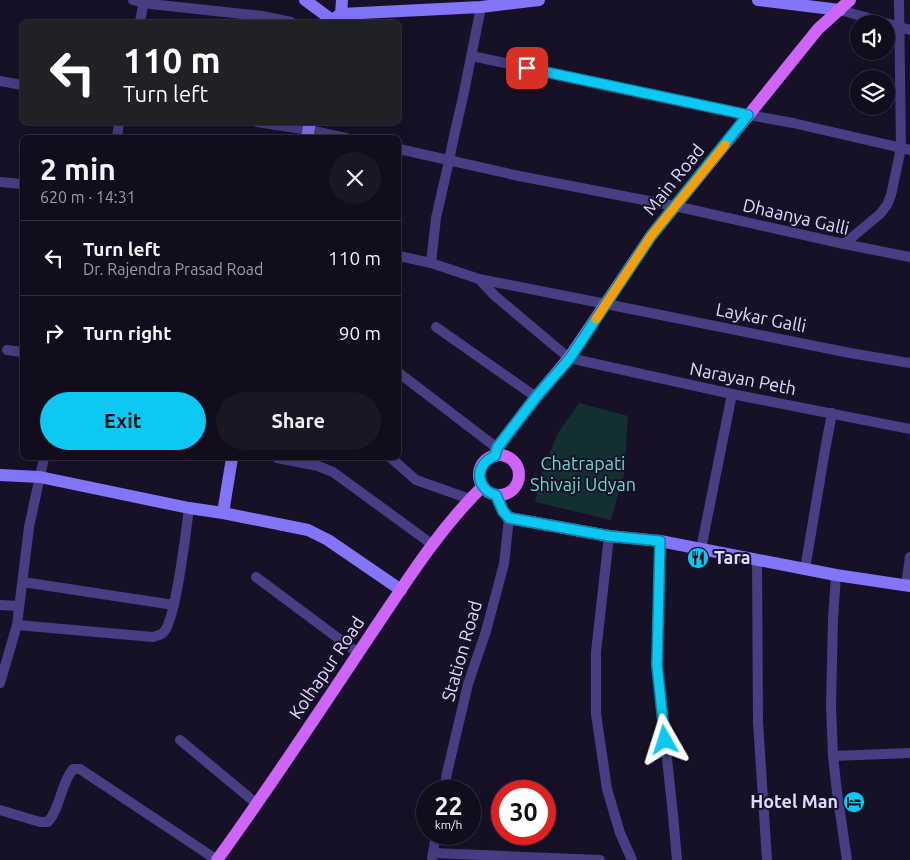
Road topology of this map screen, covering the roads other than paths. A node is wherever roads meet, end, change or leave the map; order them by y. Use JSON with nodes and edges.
{"nodes":[{"id":1,"x":305,"y":0,"type":"edge"},
{"id":2,"x":342,"y":0,"type":"edge"},
{"id":3,"x":539,"y":0,"type":"edge"},
{"id":4,"x":758,"y":0,"type":"edge"},
{"id":5,"x":850,"y":0,"type":"edge"},
{"id":6,"x":899,"y":0,"type":"edge"},
{"id":7,"x":141,"y":1,"type":"edge"},
{"id":8,"x":445,"y":5,"type":"edge"},
{"id":9,"x":481,"y":7,"type":"junction"},
{"id":10,"x":840,"y":10,"type":"junction"},
{"id":11,"x":334,"y":19,"type":"edge"},
{"id":12,"x":140,"y":20,"type":"edge"},
{"id":13,"x":281,"y":20,"type":"edge"},
{"id":14,"x":905,"y":29,"type":"edge"},
{"id":15,"x":472,"y":56,"type":"junction"},
{"id":16,"x":0,"y":81,"type":"edge"},
{"id":17,"x":20,"y":85,"type":"edge"},
{"id":18,"x":748,"y":115,"type":"junction"},
{"id":19,"x":276,"y":125,"type":"edge"},
{"id":20,"x":309,"y":130,"type":"edge"},
{"id":21,"x":332,"y":135,"type":"edge"},
{"id":22,"x":401,"y":149,"type":"edge"},
{"id":23,"x":905,"y":149,"type":"edge"},
{"id":24,"x":449,"y":161,"type":"junction"},
{"id":25,"x":0,"y":182,"type":"edge"},
{"id":26,"x":20,"y":184,"type":"edge"},
{"id":27,"x":676,"y":206,"type":"junction"},
{"id":28,"x":844,"y":244,"type":"junction"},
{"id":29,"x":401,"y":256,"type":"edge"},
{"id":30,"x":910,"y":257,"type":"edge"},
{"id":31,"x":431,"y":263,"type":"junction"},
{"id":32,"x":479,"y":280,"type":"junction"},
{"id":33,"x":606,"y":304,"type":"junction"},
{"id":34,"x":436,"y":327,"type":"dead end"},
{"id":35,"x":6,"y":350,"type":"dead end"},
{"id":36,"x":20,"y":352,"type":"edge"},
{"id":37,"x":570,"y":358,"type":"junction"},
{"id":38,"x":910,"y":363,"type":"edge"},
{"id":39,"x":401,"y":375,"type":"edge"},
{"id":40,"x":732,"y":394,"type":"junction"},
{"id":41,"x":536,"y":397,"type":"junction"},
{"id":42,"x":832,"y":413,"type":"junction"},
{"id":43,"x":910,"y":429,"type":"edge"},
{"id":44,"x":498,"y":448,"type":"junction"},
{"id":45,"x":44,"y":460,"type":"edge"},
{"id":46,"x":232,"y":460,"type":"edge"},
{"id":47,"x":287,"y":460,"type":"edge"},
{"id":48,"x":393,"y":460,"type":"edge"},
{"id":49,"x":0,"y":475,"type":"edge"},
{"id":50,"x":40,"y":477,"type":"junction"},
{"id":51,"x":483,"y":486,"type":"junction"},
{"id":52,"x":496,"y":495,"type":"junction"},
{"id":53,"x":470,"y":499,"type":"junction"},
{"id":54,"x":190,"y":508,"type":"junction"},
{"id":55,"x":223,"y":513,"type":"junction"},
{"id":56,"x":509,"y":518,"type":"junction"},
{"id":57,"x":609,"y":536,"type":"junction"},
{"id":58,"x":660,"y":541,"type":"junction"},
{"id":59,"x":433,"y":545,"type":"junction"},
{"id":60,"x":701,"y":549,"type":"junction"},
{"id":61,"x":910,"y":558,"type":"edge"},
{"id":62,"x":757,"y":560,"type":"junction"},
{"id":63,"x":805,"y":569,"type":"junction"},
{"id":64,"x":836,"y":575,"type":"junction"},
{"id":65,"x":256,"y":577,"type":"dead end"},
{"id":66,"x":22,"y":582,"type":"junction"},
{"id":67,"x":908,"y":586,"type":"edge"},
{"id":68,"x":401,"y":590,"type":"junction"},
{"id":69,"x":0,"y":605,"type":"edge"},
{"id":70,"x":174,"y":605,"type":"junction"},
{"id":71,"x":19,"y":606,"type":"junction"},
{"id":72,"x":17,"y":625,"type":"junction"},
{"id":73,"x":358,"y":653,"type":"junction"},
{"id":74,"x":0,"y":684,"type":"edge"},
{"id":75,"x":180,"y":740,"type":"dead end"},
{"id":76,"x":910,"y":753,"type":"edge"},
{"id":77,"x":833,"y":756,"type":"junction"},
{"id":78,"x":446,"y":780,"type":"edge"},
{"id":79,"x":257,"y":804,"type":"junction"},
{"id":80,"x":0,"y":810,"type":"edge"},
{"id":81,"x":433,"y":857,"type":"edge"},
{"id":82,"x":217,"y":860,"type":"edge"},
{"id":83,"x":600,"y":860,"type":"edge"},
{"id":84,"x":632,"y":860,"type":"edge"},
{"id":85,"x":677,"y":860,"type":"edge"},
{"id":86,"x":767,"y":860,"type":"edge"},
{"id":87,"x":847,"y":860,"type":"edge"}],
"edges":[{"from":1,"to":11,"type":"main road"},
{"from":2,"to":11,"type":"main road"},
{"from":3,"to":9,"type":"main road"},
{"from":4,"to":10,"type":"main road"},
{"from":5,"to":10,"type":"main road","name":"Main Road"},
{"from":6,"to":14,"type":"street"},
{"from":7,"to":12,"type":"street"},
{"from":7,"to":13,"type":"street"},
{"from":8,"to":9,"type":"main road"},
{"from":8,"to":11,"type":"main road"},
{"from":9,"to":15,"type":"street"},
{"from":10,"to":14,"type":"street"},
{"from":10,"to":18,"type":"main road","name":"Main Road"},
{"from":14,"to":23,"type":"street"},
{"from":15,"to":18,"type":"street"},
{"from":15,"to":24,"type":"street"},
{"from":16,"to":17,"type":"street"},
{"from":18,"to":23,"type":"street"},
{"from":18,"to":27,"type":"main road","name":"Main Road"},
{"from":19,"to":20,"type":"street"},
{"from":20,"to":21,"type":"street"},
{"from":22,"to":24,"type":"street","name":"Dhaanya Galli"},
{"from":23,"to":28,"type":"street"},
{"from":24,"to":27,"type":"street","name":"Dhaanya Galli"},
{"from":24,"to":31,"type":"street"},
{"from":25,"to":26,"type":"street"},
{"from":27,"to":28,"type":"street","name":"Dhaanya Galli"},
{"from":27,"to":33,"type":"main road","name":"Main Road"},
{"from":28,"to":30,"type":"street","name":"Dhaanya Galli"},
{"from":29,"to":31,"type":"street","name":"Laykar Galli"},
{"from":31,"to":32,"type":"street","name":"Laykar Galli"},
{"from":32,"to":33,"type":"street","name":"Laykar Galli"},
{"from":32,"to":37,"type":"street"},
{"from":33,"to":37,"type":"main road","name":"Main Road"},
{"from":33,"to":38,"type":"street","name":"Laykar Galli"},
{"from":34,"to":41,"type":"street"},
{"from":35,"to":36,"type":"street"},
{"from":37,"to":40,"type":"street","name":"Narayan Peth"},
{"from":37,"to":41,"type":"main road","name":"Main Road"},
{"from":39,"to":44,"type":"street"},
{"from":40,"to":42,"type":"street","name":"Narayan Peth"},
{"from":40,"to":60,"type":"street"},
{"from":41,"to":44,"type":"main road","name":"Main Road"},
{"from":42,"to":43,"type":"street","name":"Narayan Peth"},
{"from":42,"to":63,"type":"street"},
{"from":44,"to":51,"type":"main road"},
{"from":44,"to":52,"type":"main road"},
{"from":45,"to":50,"type":"street"},
{"from":46,"to":55,"type":"main road"},
{"from":47,"to":59,"type":"street"},
{"from":48,"to":53,"type":"street"},
{"from":49,"to":50,"type":"main road"},
{"from":50,"to":54,"type":"main road"},
{"from":50,"to":66,"type":"street"},
{"from":51,"to":52,"type":"main road"},
{"from":51,"to":53,"type":"main road","name":"Kolhapur Road"},
{"from":52,"to":56,"type":"main road"},
{"from":53,"to":59,"type":"main road","name":"Kolhapur Road"},
{"from":54,"to":55,"type":"main road"},
{"from":54,"to":70,"type":"street"},
{"from":55,"to":68,"type":"main road"},
{"from":56,"to":57,"type":"main road"},
{"from":56,"to":78,"type":"street","name":"Station Road"},
{"from":57,"to":58,"type":"main road"},
{"from":57,"to":84,"type":"street"},
{"from":58,"to":60,"type":"main road"},
{"from":58,"to":85,"type":"street"},
{"from":59,"to":68,"type":"main road","name":"Kolhapur Road"},
{"from":60,"to":62,"type":"main road"},
{"from":61,"to":67,"type":"street"},
{"from":62,"to":63,"type":"main road"},
{"from":62,"to":86,"type":"street"},
{"from":63,"to":64,"type":"main road"},
{"from":64,"to":67,"type":"main road"},
{"from":64,"to":77,"type":"street"},
{"from":65,"to":73,"type":"street"},
{"from":66,"to":70,"type":"street"},
{"from":66,"to":71,"type":"street"},
{"from":68,"to":73,"type":"main road","name":"Kolhapur Road"},
{"from":69,"to":71,"type":"street"},
{"from":70,"to":72,"type":"street"},
{"from":71,"to":72,"type":"street"},
{"from":72,"to":74,"type":"street"},
{"from":73,"to":79,"type":"main road","name":"Kolhapur Road"},
{"from":75,"to":79,"type":"street"},
{"from":76,"to":77,"type":"street"},
{"from":77,"to":87,"type":"street"},
{"from":79,"to":82,"type":"main road","name":"Kolhapur Road"},
{"from":80,"to":82,"type":"street"},
{"from":81,"to":83,"type":"street"}]}
